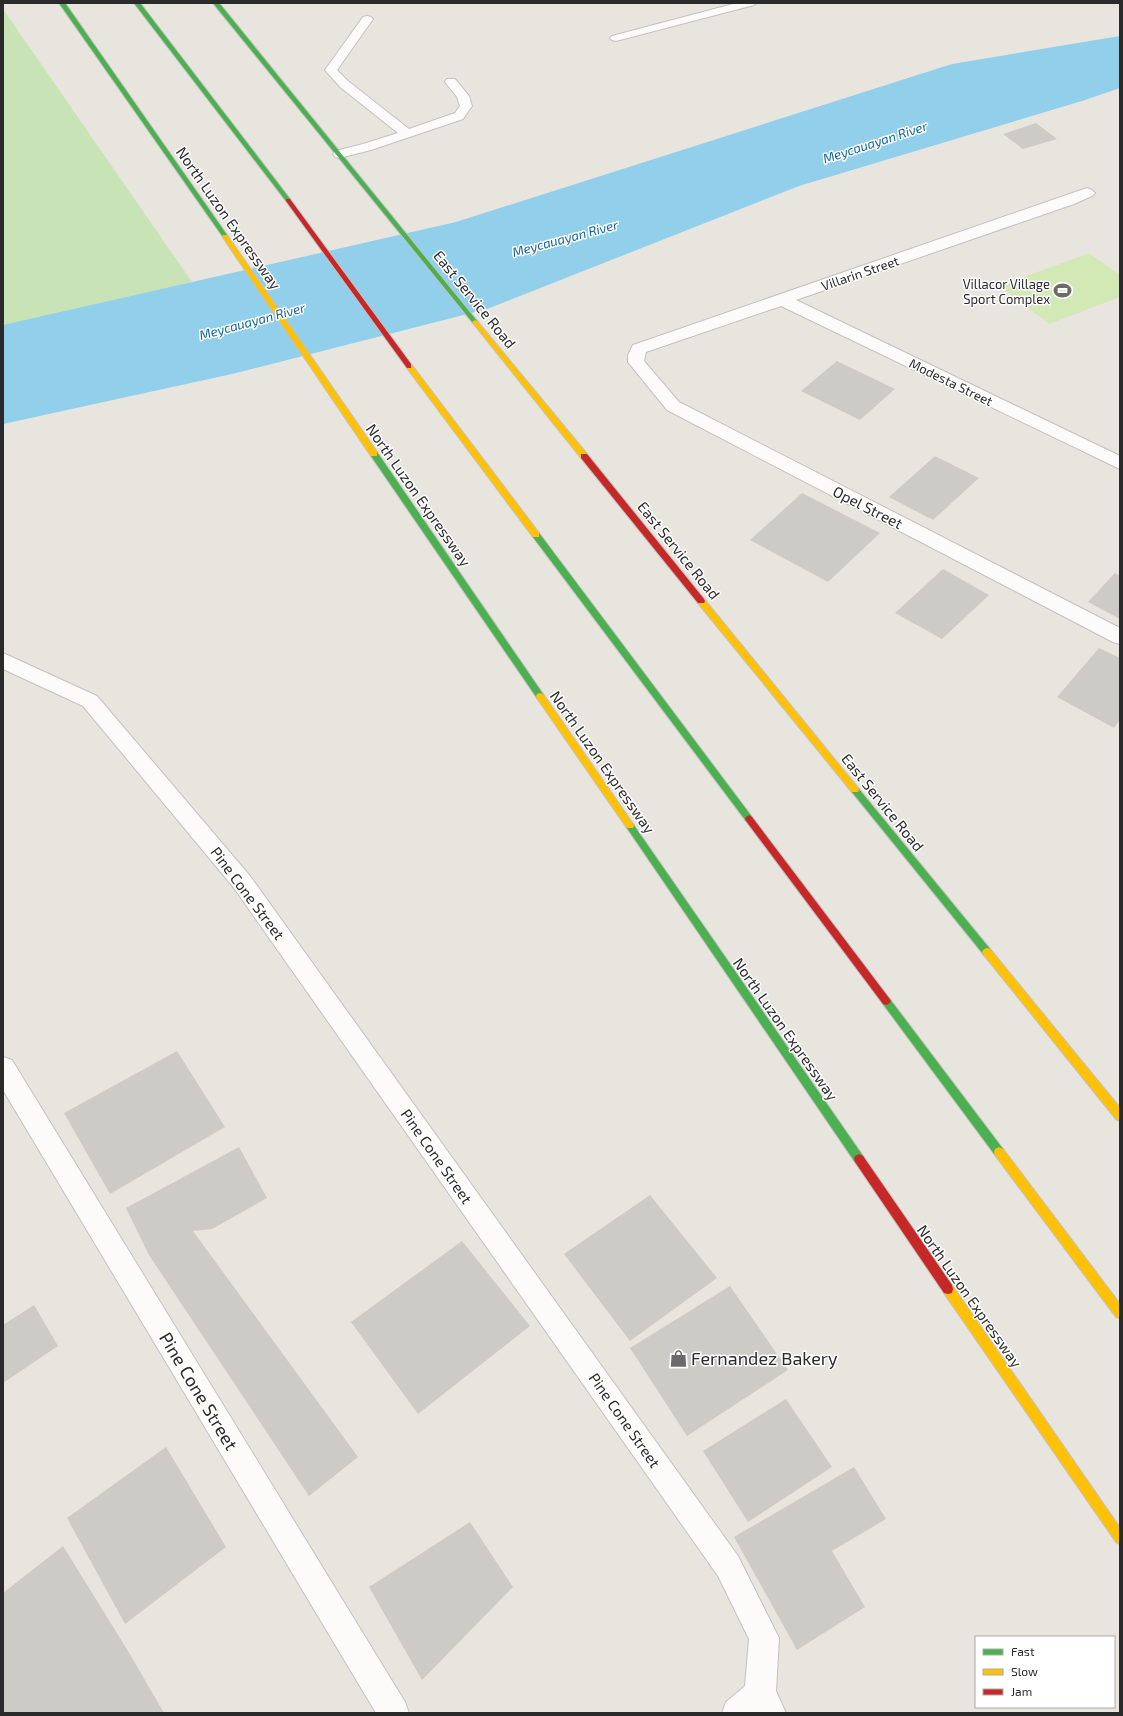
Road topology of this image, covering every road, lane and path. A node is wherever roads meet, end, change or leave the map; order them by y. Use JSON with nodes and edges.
{"nodes":[{"id":1,"x":62,"y":3,"type":"edge"},
{"id":2,"x":137,"y":3,"type":"edge"},
{"id":3,"x":216,"y":3,"type":"edge"},
{"id":4,"x":750,"y":3,"type":"edge"},
{"id":5,"x":367,"y":19,"type":"dead end"},
{"id":6,"x":616,"y":38,"type":"dead end"},
{"id":7,"x":451,"y":82,"type":"dead end"},
{"id":8,"x":406,"y":133,"type":"junction"},
{"id":9,"x":339,"y":154,"type":"junction"},
{"id":10,"x":1087,"y":193,"type":"dead end"},
{"id":11,"x":782,"y":300,"type":"junction"},
{"id":12,"x":636,"y":355,"type":"joint"},
{"id":13,"x":1120,"y":463,"type":"edge"},
{"id":14,"x":1120,"y":637,"type":"edge"},
{"id":15,"x":3,"y":660,"type":"edge"},
{"id":16,"x":3,"y":1068,"type":"edge"},
{"id":17,"x":1120,"y":1116,"type":"edge"},
{"id":18,"x":1120,"y":1313,"type":"edge"},
{"id":19,"x":1120,"y":1538,"type":"edge"},
{"id":20,"x":765,"y":1703,"type":"edge"},
{"id":21,"x":394,"y":1713,"type":"edge"},
{"id":22,"x":737,"y":1713,"type":"edge"}],
"edges":[{"from":1,"to":19,"type":"main road","name":"North Luzon Expressway"},
{"from":2,"to":18,"type":"main road"},
{"from":3,"to":9,"type":"main road","name":"East Service Road"},
{"from":4,"to":6,"type":"lane"},
{"from":5,"to":8,"type":"lane"},
{"from":7,"to":8,"type":"lane"},
{"from":8,"to":9,"type":"lane"},
{"from":9,"to":17,"type":"main road","name":"East Service Road"},
{"from":10,"to":11,"type":"street","name":"Villarin Street"},
{"from":11,"to":12,"type":"street","name":"Villarin Street"},
{"from":11,"to":13,"type":"street","name":"Modesta Street"},
{"from":12,"to":14,"type":"street","name":"Opel Street"},
{"from":15,"to":20,"type":"street","name":"Pine Cone Street"},
{"from":16,"to":21,"type":"street","name":"Pine Cone Street"},
{"from":20,"to":22,"type":"street","name":"Pine Cone Street"}]}
